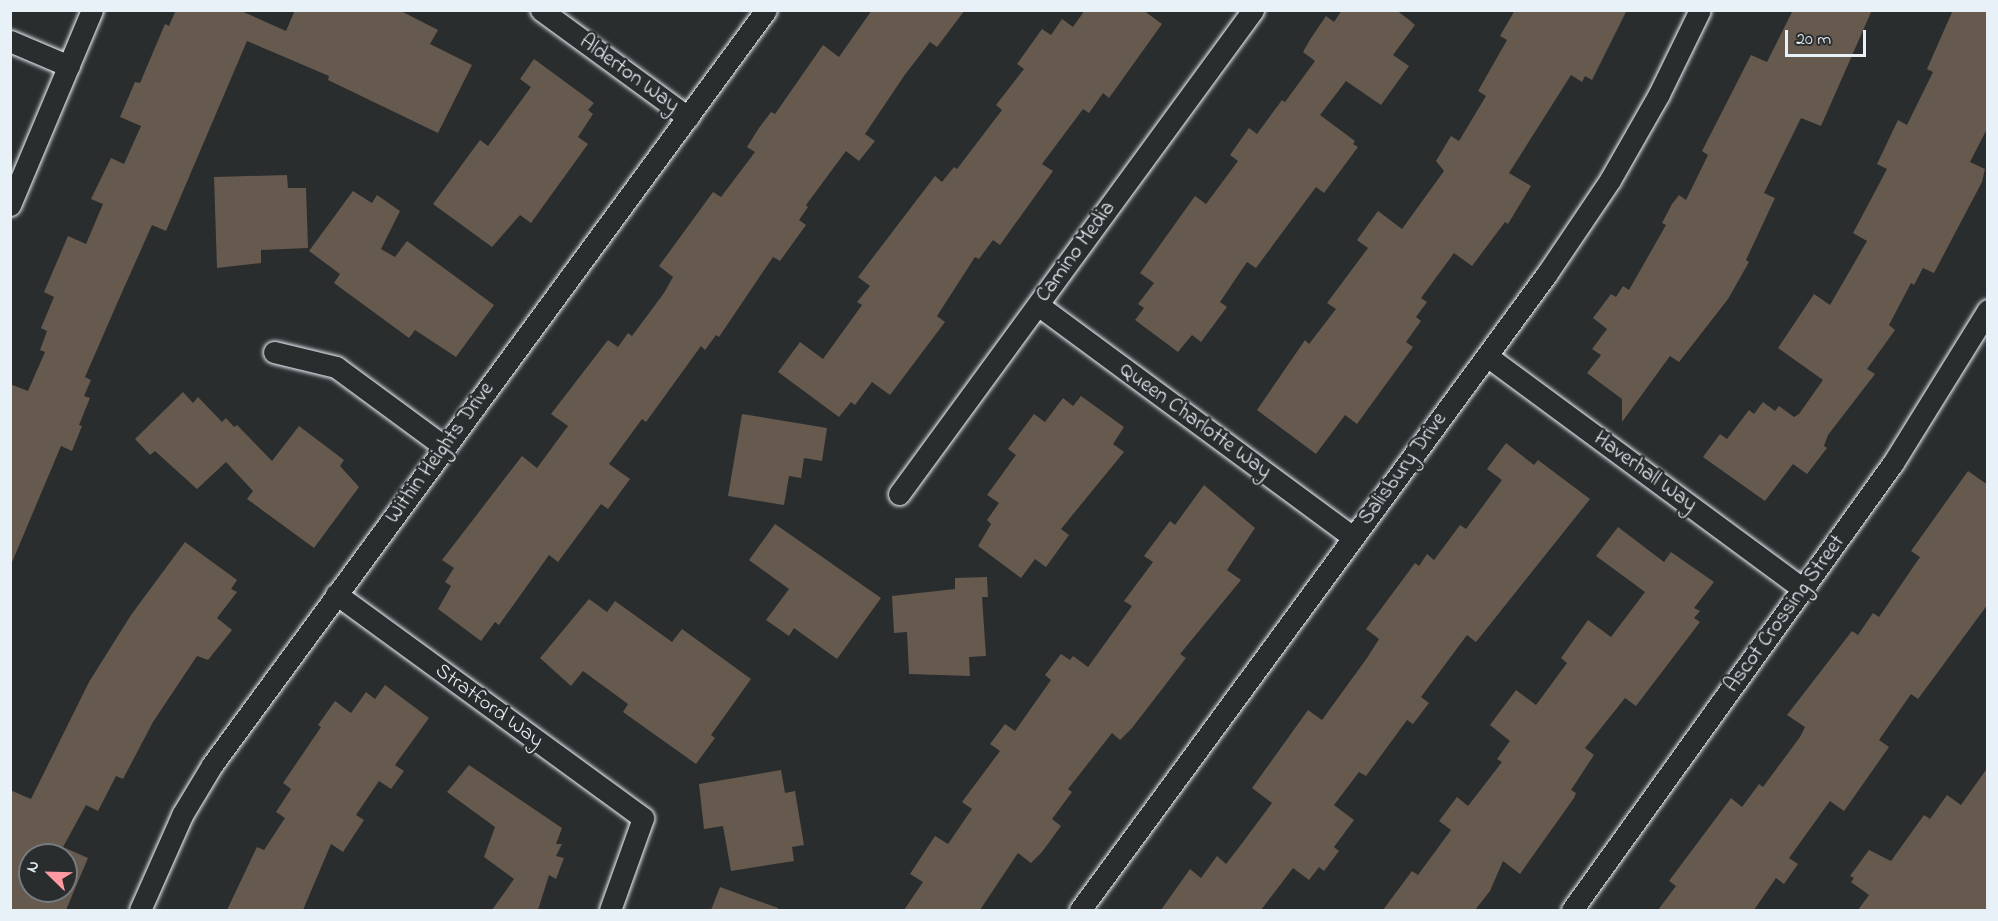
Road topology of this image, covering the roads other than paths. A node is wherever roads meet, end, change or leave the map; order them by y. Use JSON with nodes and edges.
{"nodes":[{"id":1,"x":92,"y":10,"type":"edge"},
{"id":2,"x":541,"y":10,"type":"edge"},
{"id":3,"x":766,"y":10,"type":"edge"},
{"id":4,"x":1253,"y":10,"type":"edge"},
{"id":5,"x":1700,"y":10,"type":"edge"},
{"id":6,"x":10,"y":41,"type":"edge"},
{"id":7,"x":69,"y":66,"type":"junction"},
{"id":8,"x":688,"y":117,"type":"junction"},
{"id":9,"x":10,"y":205,"type":"edge"},
{"id":10,"x":1038,"y":305,"type":"junction"},
{"id":11,"x":1988,"y":310,"type":"edge"},
{"id":12,"x":274,"y":351,"type":"dead end"},
{"id":13,"x":1487,"y":356,"type":"junction"},
{"id":14,"x":445,"y":447,"type":"junction"},
{"id":15,"x":899,"y":494,"type":"dead end"},
{"id":16,"x":1353,"y":537,"type":"junction"},
{"id":17,"x":1803,"y":589,"type":"junction"},
{"id":18,"x":336,"y":594,"type":"junction"},
{"id":19,"x":140,"y":910,"type":"edge"},
{"id":20,"x":610,"y":910,"type":"edge"},
{"id":21,"x":1080,"y":910,"type":"edge"},
{"id":22,"x":1572,"y":910,"type":"edge"}],
"edges":[{"from":1,"to":7,"type":"street"},
{"from":2,"to":8,"type":"street","name":"Alderton Way"},
{"from":3,"to":8,"type":"street","name":"Within Heights Drive"},
{"from":4,"to":10,"type":"street","name":"Camino Media"},
{"from":5,"to":13,"type":"street","name":"Salisbury Drive"},
{"from":6,"to":7,"type":"street"},
{"from":7,"to":9,"type":"street"},
{"from":8,"to":14,"type":"street","name":"Within Heights Drive"},
{"from":10,"to":15,"type":"street","name":"Camino Media"},
{"from":10,"to":16,"type":"street","name":"Queen Charlotte Way"},
{"from":11,"to":17,"type":"street","name":"Ascot Crossing Street"},
{"from":12,"to":14,"type":"street"},
{"from":13,"to":16,"type":"street","name":"Salisbury Drive"},
{"from":13,"to":17,"type":"street","name":"Haverhall Way"},
{"from":14,"to":18,"type":"street","name":"Within Heights Drive"},
{"from":16,"to":21,"type":"street","name":"Salisbury Drive"},
{"from":17,"to":22,"type":"street","name":"Ascot Crossing Street"},
{"from":18,"to":19,"type":"street","name":"Within Heights Drive"},
{"from":18,"to":20,"type":"street","name":"Stratford Way"}]}
